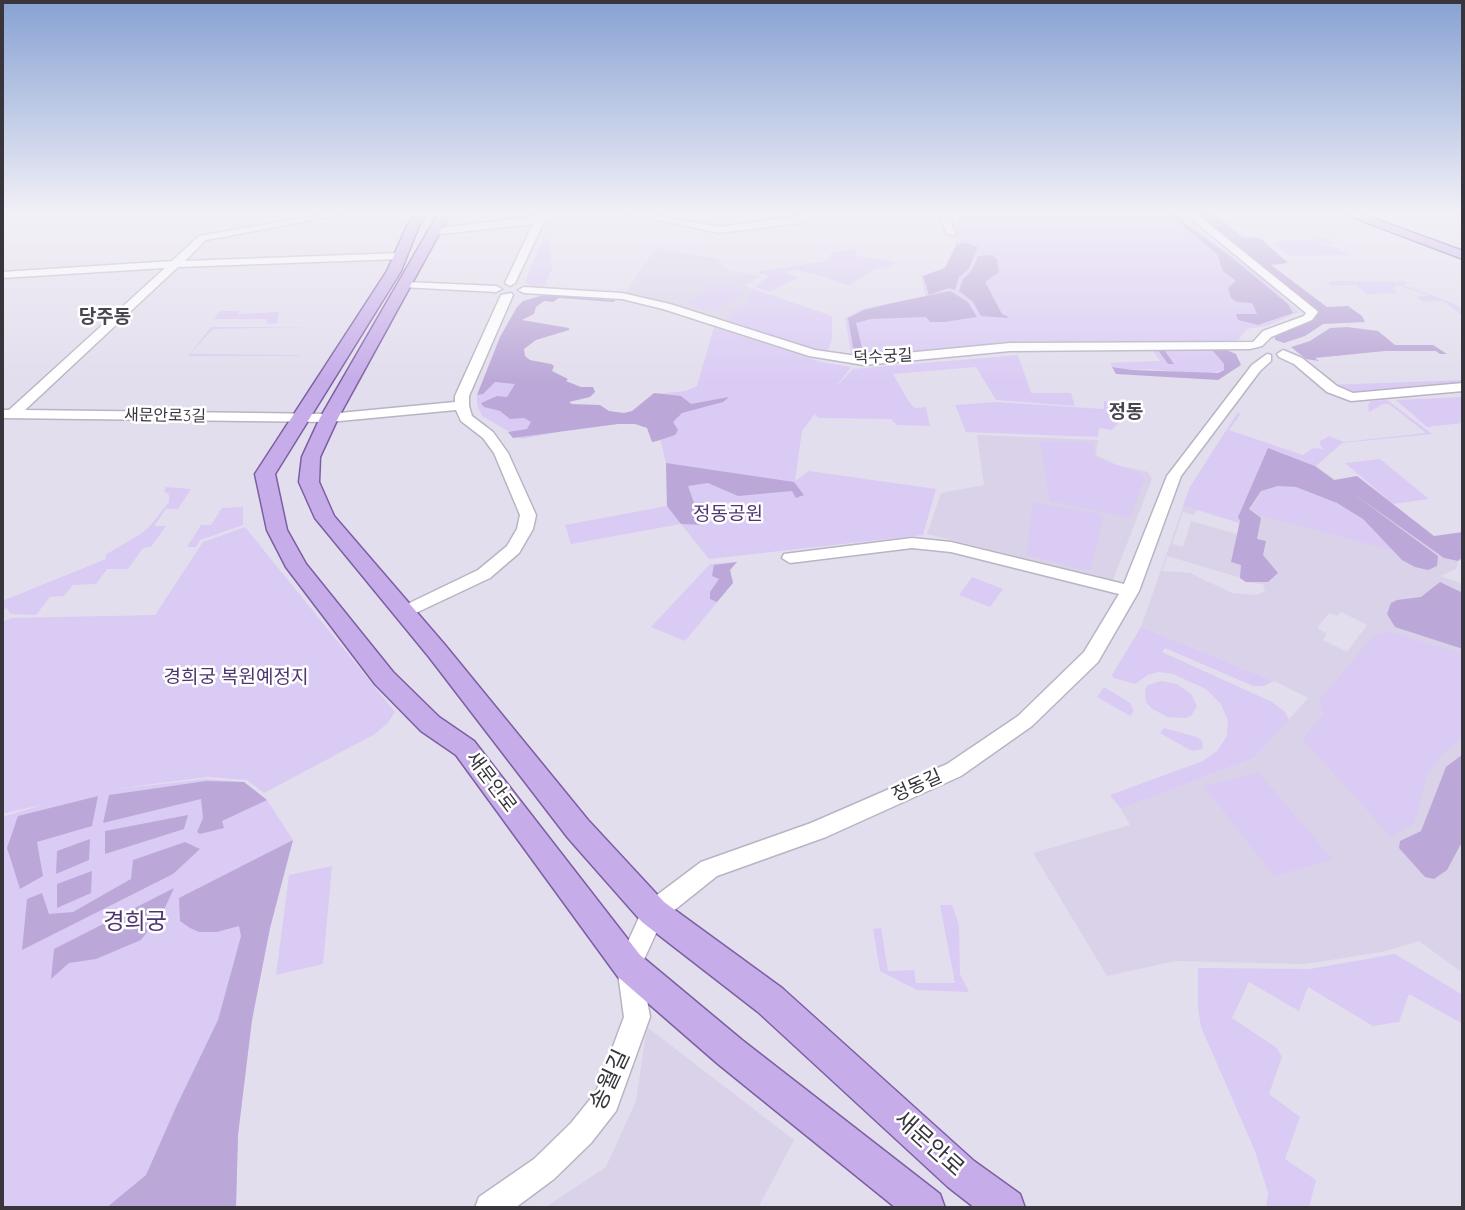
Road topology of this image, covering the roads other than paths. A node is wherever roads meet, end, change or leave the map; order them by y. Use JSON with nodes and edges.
{"nodes":[{"id":1,"x":105,"y":268,"type":"edge"},
{"id":2,"x":170,"y":268,"type":"edge"},
{"id":3,"x":395,"y":268,"type":"edge"},
{"id":4,"x":414,"y":268,"type":"edge"},
{"id":5,"x":515,"y":268,"type":"edge"},
{"id":6,"x":1258,"y":268,"type":"edge"},
{"id":7,"x":2,"y":275,"type":"edge"},
{"id":8,"x":406,"y":285,"type":"junction"},
{"id":9,"x":504,"y":289,"type":"junction"},
{"id":10,"x":1265,"y":350,"type":"junction"},
{"id":11,"x":1463,"y":387,"type":"edge"},
{"id":12,"x":462,"y":405,"type":"junction"},
{"id":13,"x":7,"y":414,"type":"edge"},
{"id":14,"x":301,"y":418,"type":"junction"},
{"id":15,"x":329,"y":418,"type":"junction"},
{"id":16,"x":790,"y":558,"type":"dead end"},
{"id":17,"x":1130,"y":591,"type":"junction"},
{"id":18,"x":403,"y":612,"type":"junction"},
{"id":19,"x":653,"y":912,"type":"junction"},
{"id":20,"x":629,"y":967,"type":"junction"},
{"id":21,"x":490,"y":1208,"type":"edge"},
{"id":22,"x":926,"y":1208,"type":"edge"},
{"id":23,"x":1006,"y":1208,"type":"edge"}],
"edges":[{"from":1,"to":7,"type":"street"},
{"from":2,"to":13,"type":"street"},
{"from":3,"to":14,"type":"main road","name":"새문안로"},
{"from":4,"to":8,"type":"main road","name":"새문안로"},
{"from":5,"to":9,"type":"street"},
{"from":6,"to":10,"type":"street","name":"덕수궁길"},
{"from":8,"to":9,"type":"street"},
{"from":8,"to":15,"type":"main road","name":"새문안로"},
{"from":9,"to":10,"type":"street","name":"덕수궁길"},
{"from":9,"to":12,"type":"street"},
{"from":10,"to":11,"type":"street"},
{"from":10,"to":17,"type":"street","name":"정동길"},
{"from":12,"to":15,"type":"street"},
{"from":12,"to":18,"type":"street"},
{"from":13,"to":14,"type":"street","name":"새문안로3길"},
{"from":14,"to":15,"type":"street","name":"새문안로3길"},
{"from":14,"to":20,"type":"main road","name":"새문안로"},
{"from":15,"to":18,"type":"main road","name":"새문안로"},
{"from":16,"to":17,"type":"street"},
{"from":17,"to":19,"type":"street","name":"정동길"},
{"from":18,"to":19,"type":"main road","name":"새문안로"},
{"from":19,"to":20,"type":"street"},
{"from":19,"to":23,"type":"main road","name":"새문안로"},
{"from":20,"to":21,"type":"street","name":"송월길"},
{"from":20,"to":22,"type":"main road","name":"새문안로"}]}
